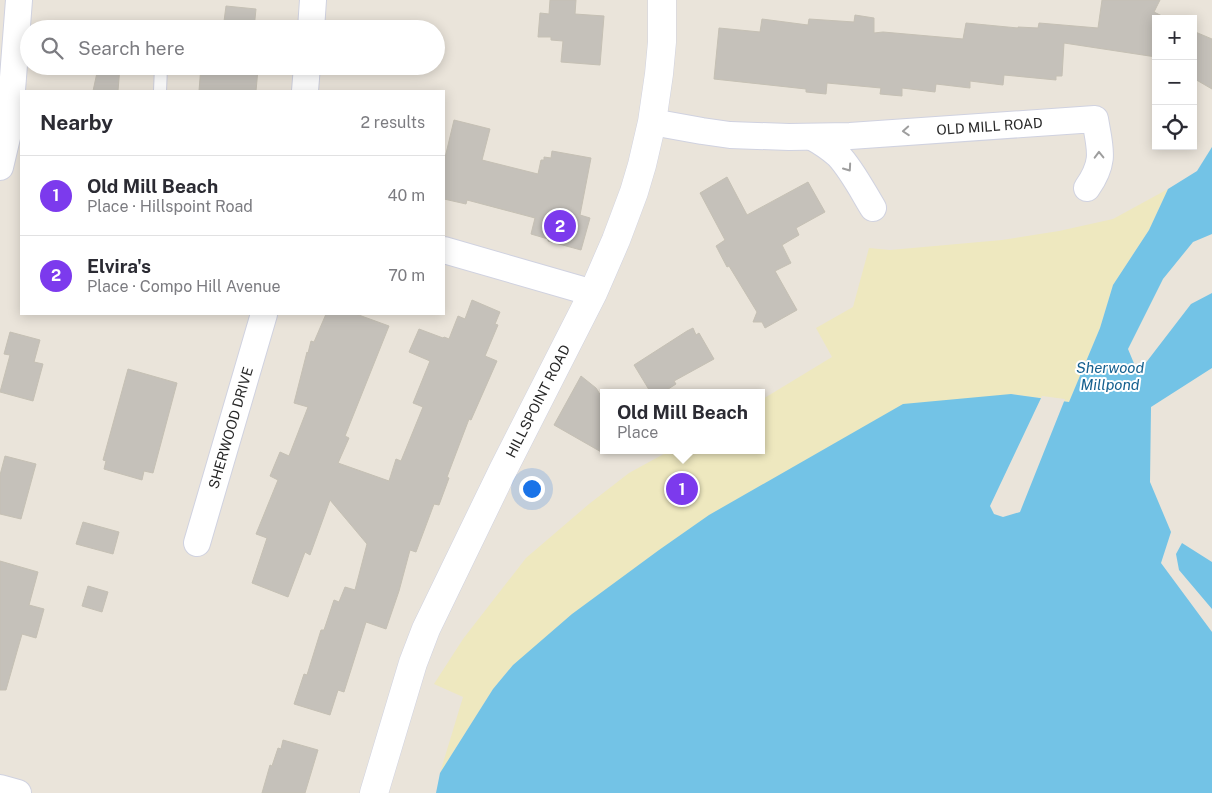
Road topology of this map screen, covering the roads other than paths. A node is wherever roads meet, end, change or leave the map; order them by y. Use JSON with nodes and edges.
{"nodes":[{"id":1,"x":20,"y":0,"type":"edge"},
{"id":2,"x":313,"y":0,"type":"edge"},
{"id":3,"x":662,"y":0,"type":"edge"},
{"id":4,"x":311,"y":20,"type":"edge"},
{"id":5,"x":161,"y":75,"type":"edge"},
{"id":6,"x":306,"y":75,"type":"edge"},
{"id":7,"x":160,"y":90,"type":"edge"},
{"id":8,"x":305,"y":90,"type":"edge"},
{"id":9,"x":652,"y":122,"type":"junction"},
{"id":10,"x":10,"y":130,"type":"edge"},
{"id":11,"x":812,"y":137,"type":"junction"},
{"id":12,"x":0,"y":167,"type":"edge"},
{"id":13,"x":1087,"y":188,"type":"dead end"},
{"id":14,"x":873,"y":208,"type":"dead end"},
{"id":15,"x":445,"y":250,"type":"edge"},
{"id":16,"x":593,"y":293,"type":"junction"},
{"id":17,"x":264,"y":315,"type":"edge"},
{"id":18,"x":198,"y":543,"type":"dead end"},
{"id":19,"x":0,"y":788,"type":"edge"},
{"id":20,"x":18,"y":793,"type":"edge"},
{"id":21,"x":374,"y":793,"type":"edge"}],
"edges":[{"from":1,"to":10,"type":"street"},
{"from":2,"to":4,"type":"street"},
{"from":3,"to":9,"type":"street","name":"HILLSPOINT ROAD"},
{"from":5,"to":7,"type":"lane"},
{"from":6,"to":8,"type":"street"},
{"from":9,"to":11,"type":"street","name":"OLD MILL ROAD"},
{"from":9,"to":16,"type":"street","name":"HILLSPOINT ROAD"},
{"from":10,"to":12,"type":"street"},
{"from":13,"to":11,"type":"street","name":"OLD MILL ROAD","one_way":true},
{"from":11,"to":14,"type":"street","one_way":true},
{"from":15,"to":16,"type":"street"},
{"from":16,"to":21,"type":"street","name":"HILLSPOINT ROAD"},
{"from":17,"to":18,"type":"street","name":"SHERWOOD DRIVE"},
{"from":19,"to":20,"type":"street"}]}
